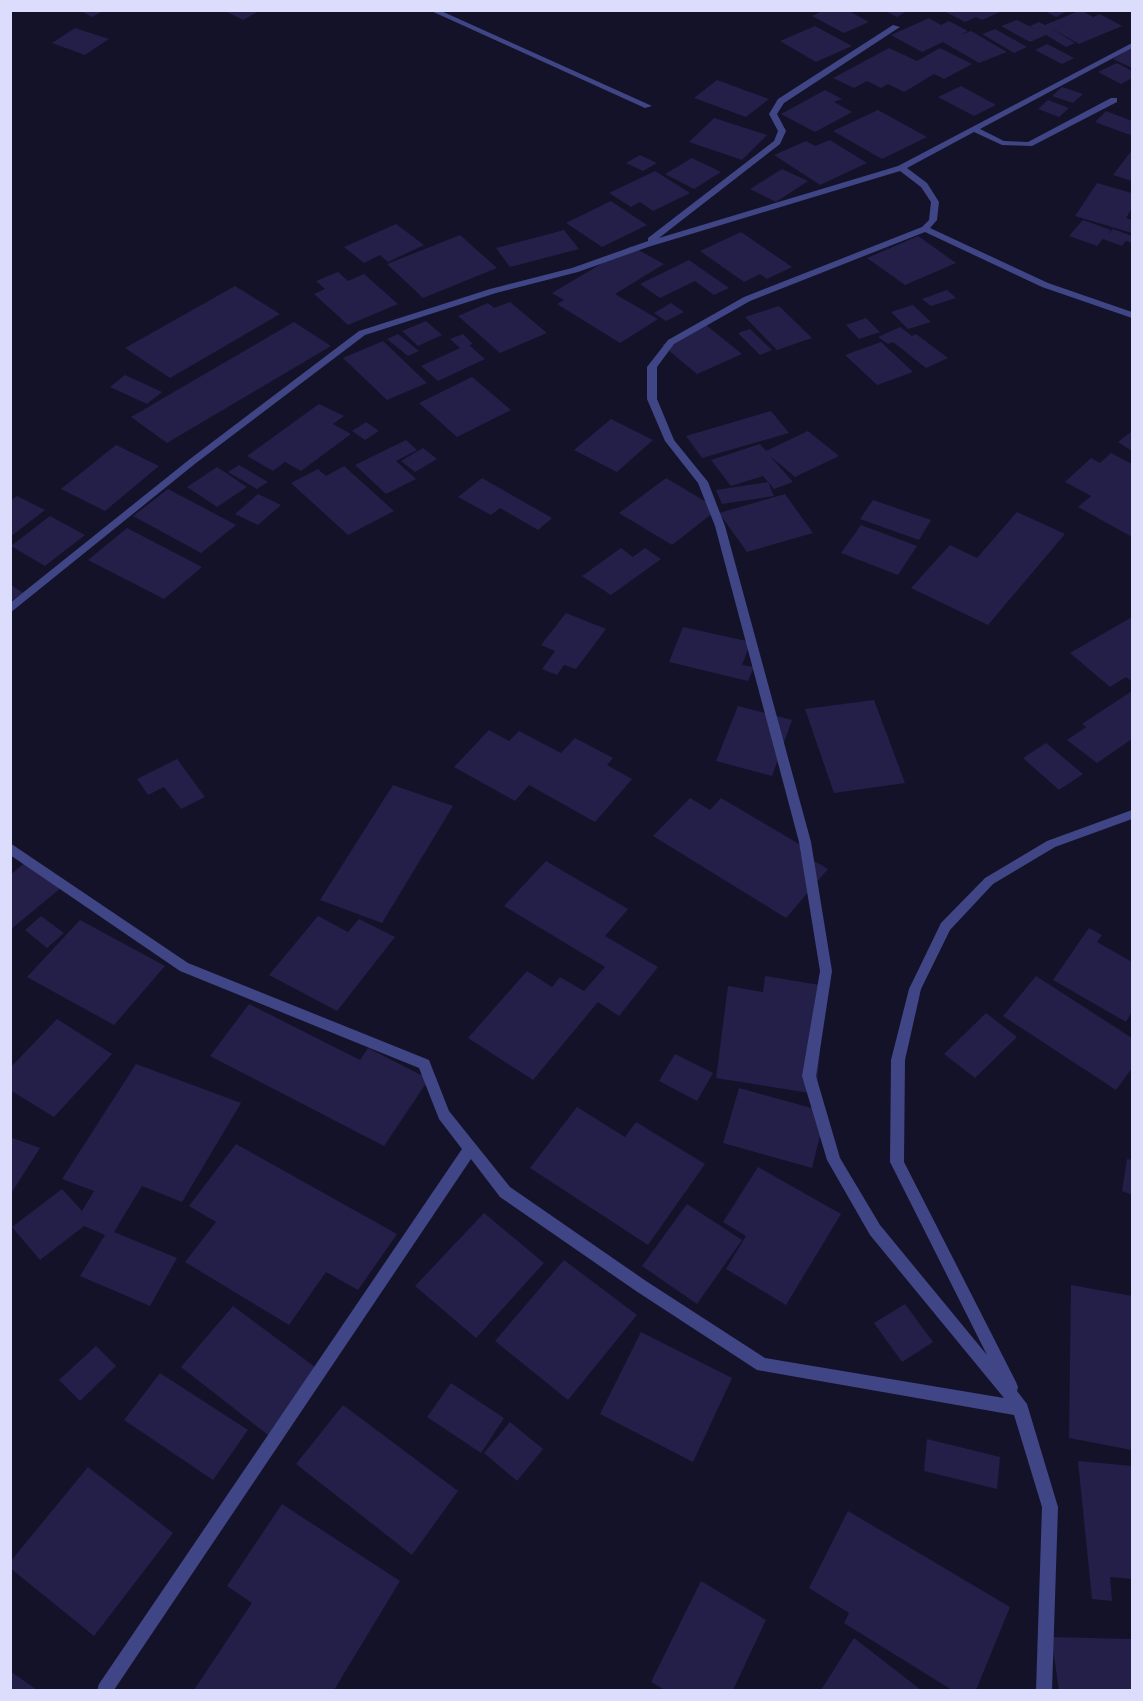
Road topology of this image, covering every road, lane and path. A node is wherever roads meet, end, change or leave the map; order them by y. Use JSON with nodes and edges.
{"nodes":[{"id":1,"x":432,"y":10,"type":"edge"},
{"id":2,"x":896,"y":27,"type":"dead end"},
{"id":3,"x":1132,"y":45,"type":"edge"},
{"id":4,"x":1114,"y":100,"type":"dead end"},
{"id":5,"x":648,"y":106,"type":"dead end"},
{"id":6,"x":974,"y":129,"type":"junction"},
{"id":7,"x":901,"y":168,"type":"junction"},
{"id":8,"x":925,"y":230,"type":"junction"},
{"id":9,"x":645,"y":245,"type":"junction"},
{"id":10,"x":1132,"y":315,"type":"edge"},
{"id":11,"x":10,"y":609,"type":"edge"},
{"id":12,"x":1132,"y":814,"type":"edge"},
{"id":13,"x":10,"y":848,"type":"edge"},
{"id":14,"x":470,"y":1149,"type":"junction"},
{"id":15,"x":1022,"y":1409,"type":"junction"},
{"id":16,"x":105,"y":1690,"type":"edge"},
{"id":17,"x":1044,"y":1690,"type":"edge"}],
"edges":[{"from":1,"to":5,"type":"street"},
{"from":2,"to":9,"type":"street"},
{"from":3,"to":6,"type":"street"},
{"from":4,"to":6,"type":"street"},
{"from":6,"to":7,"type":"street"},
{"from":7,"to":8,"type":"street"},
{"from":7,"to":9,"type":"street"},
{"from":8,"to":10,"type":"street"},
{"from":8,"to":15,"type":"street"},
{"from":9,"to":11,"type":"street"},
{"from":12,"to":15,"type":"street"},
{"from":13,"to":14,"type":"street"},
{"from":14,"to":15,"type":"street"},
{"from":14,"to":16,"type":"street"},
{"from":15,"to":17,"type":"street"}]}
